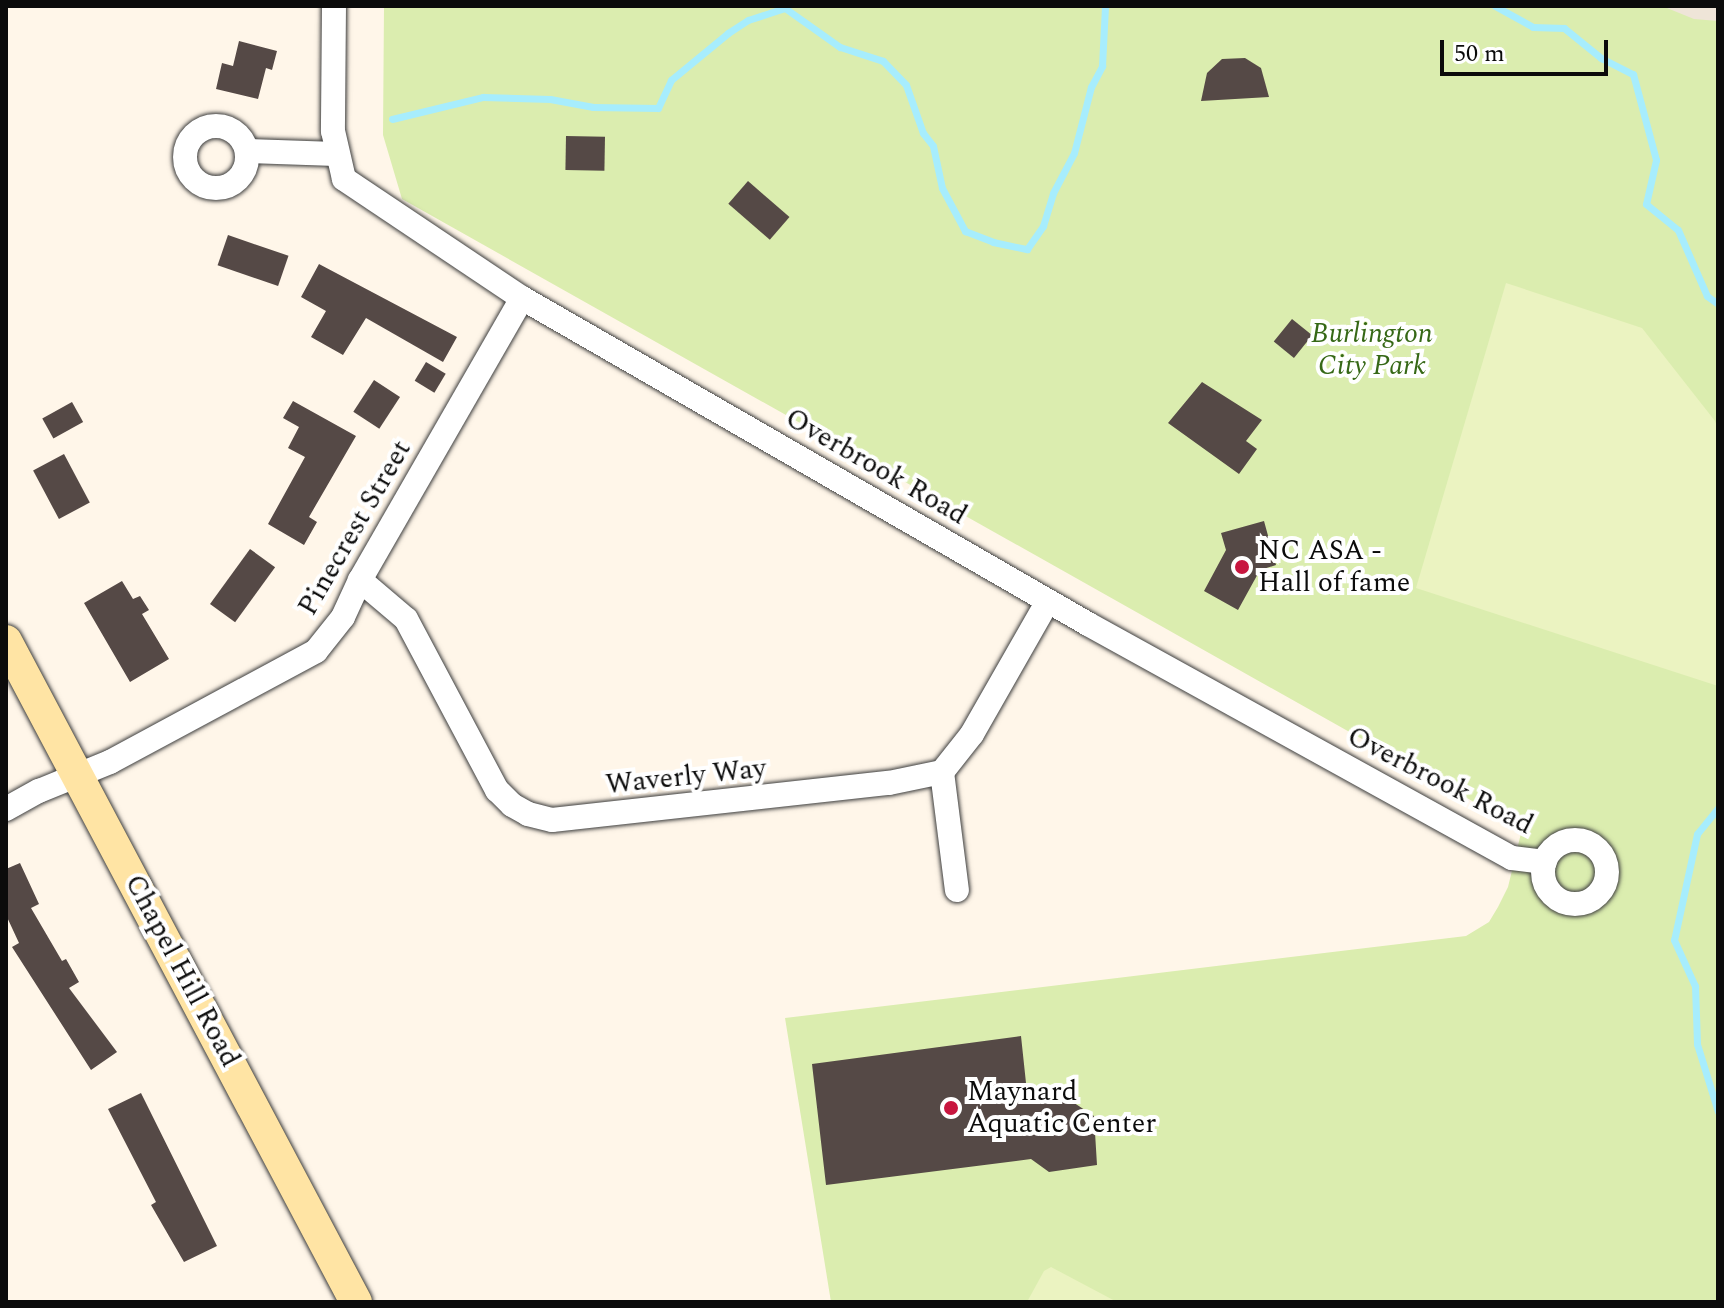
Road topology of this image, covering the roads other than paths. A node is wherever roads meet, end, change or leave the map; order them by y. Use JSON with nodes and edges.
{"nodes":[{"id":1,"x":334,"y":6,"type":"edge"},
{"id":2,"x":248,"y":151,"type":"dead end"},
{"id":3,"x":336,"y":154,"type":"junction"},
{"id":4,"x":522,"y":298,"type":"junction"},
{"id":5,"x":360,"y":580,"type":"junction"},
{"id":6,"x":1048,"y":601,"type":"junction"},
{"id":7,"x":6,"y":641,"type":"edge"},
{"id":8,"x":942,"y":772,"type":"junction"},
{"id":9,"x":78,"y":775,"type":"junction"},
{"id":10,"x":6,"y":809,"type":"edge"},
{"id":11,"x":1545,"y":862,"type":"dead end"},
{"id":12,"x":957,"y":890,"type":"dead end"},
{"id":13,"x":356,"y":1302,"type":"edge"}],
"edges":[{"from":1,"to":3,"type":"street","name":"Overbrook Road"},
{"from":2,"to":3,"type":"street"},
{"from":3,"to":4,"type":"street","name":"Overbrook Road"},
{"from":4,"to":5,"type":"street","name":"Pinecrest Street"},
{"from":4,"to":6,"type":"street","name":"Overbrook Road"},
{"from":5,"to":8,"type":"street","name":"Waverly Way"},
{"from":5,"to":9,"type":"street","name":"Pinecrest Street"},
{"from":6,"to":8,"type":"street"},
{"from":6,"to":11,"type":"street","name":"Overbrook Road"},
{"from":7,"to":9,"type":"main road","name":"Chapel Hill Road"},
{"from":8,"to":12,"type":"street"},
{"from":9,"to":10,"type":"street","name":"Pinecrest Street"},
{"from":9,"to":13,"type":"main road","name":"Chapel Hill Road"}]}
